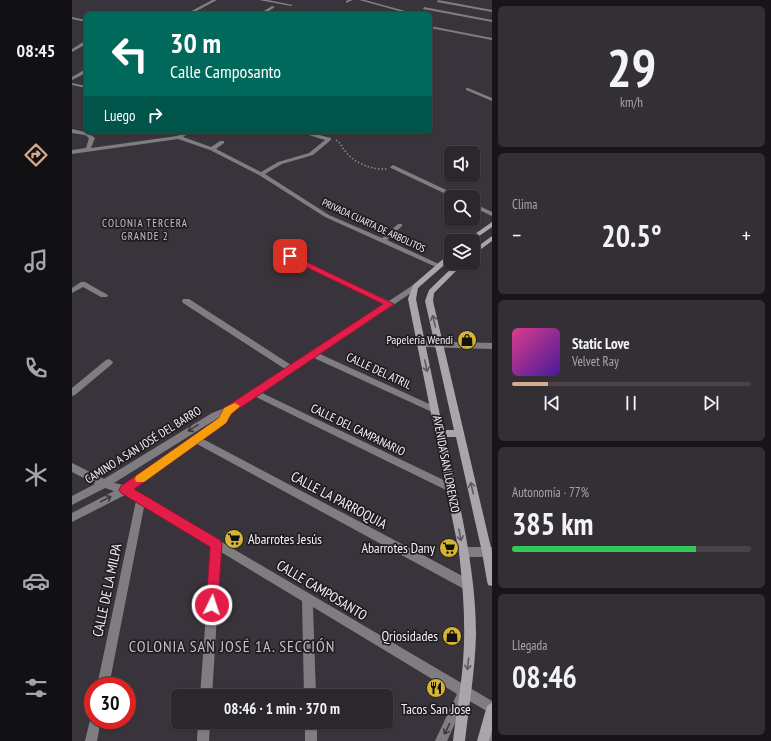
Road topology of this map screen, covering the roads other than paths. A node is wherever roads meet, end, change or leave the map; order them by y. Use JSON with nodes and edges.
{"nodes":[{"id":1,"x":215,"y":0,"type":"edge"},
{"id":2,"x":261,"y":0,"type":"edge"},
{"id":3,"x":361,"y":0,"type":"edge"},
{"id":4,"x":439,"y":1,"type":"edge"},
{"id":5,"x":291,"y":5,"type":"dead end"},
{"id":6,"x":273,"y":7,"type":"dead end"},
{"id":7,"x":424,"y":8,"type":"junction"},
{"id":8,"x":492,"y":11,"type":"edge"},
{"id":9,"x":192,"y":12,"type":"edge"},
{"id":10,"x":264,"y":12,"type":"edge"},
{"id":11,"x":406,"y":12,"type":"edge"},
{"id":12,"x":417,"y":12,"type":"edge"},
{"id":13,"x":72,"y":18,"type":"edge"},
{"id":14,"x":84,"y":21,"type":"edge"},
{"id":15,"x":492,"y":21,"type":"edge"},
{"id":16,"x":432,"y":27,"type":"edge"},
{"id":17,"x":492,"y":39,"type":"edge"},
{"id":18,"x":84,"y":43,"type":"edge"},
{"id":19,"x":72,"y":51,"type":"edge"},
{"id":20,"x":84,"y":72,"type":"edge"},
{"id":21,"x":72,"y":79,"type":"edge"},
{"id":22,"x":72,"y":84,"type":"edge"},
{"id":23,"x":84,"y":87,"type":"edge"},
{"id":24,"x":468,"y":89,"type":"dead end"},
{"id":25,"x":492,"y":100,"type":"edge"},
{"id":26,"x":72,"y":131,"type":"edge"},
{"id":27,"x":84,"y":133,"type":"edge"},
{"id":28,"x":87,"y":134,"type":"edge"},
{"id":29,"x":185,"y":134,"type":"edge"},
{"id":30,"x":312,"y":134,"type":"edge"},
{"id":31,"x":322,"y":134,"type":"edge"},
{"id":32,"x":178,"y":137,"type":"junction"},
{"id":33,"x":326,"y":137,"type":"junction"},
{"id":34,"x":222,"y":142,"type":"dead end"},
{"id":35,"x":88,"y":149,"type":"junction"},
{"id":36,"x":212,"y":149,"type":"junction"},
{"id":37,"x":72,"y":152,"type":"edge"},
{"id":38,"x":393,"y":167,"type":"road end"},
{"id":39,"x":261,"y":174,"type":"junction"},
{"id":40,"x":444,"y":191,"type":"edge"},
{"id":41,"x":480,"y":208,"type":"edge"},
{"id":42,"x":492,"y":214,"type":"edge"},
{"id":43,"x":492,"y":224,"type":"edge"},
{"id":44,"x":400,"y":225,"type":"dead end"},
{"id":45,"x":478,"y":234,"type":"edge"},
{"id":46,"x":492,"y":238,"type":"edge"},
{"id":47,"x":384,"y":240,"type":"junction"},
{"id":48,"x":480,"y":247,"type":"edge"},
{"id":49,"x":276,"y":250,"type":"dead end"},
{"id":50,"x":444,"y":260,"type":"edge"},
{"id":51,"x":438,"y":265,"type":"junction"},
{"id":52,"x":454,"y":270,"type":"edge"},
{"id":53,"x":415,"y":287,"type":"junction"},
{"id":54,"x":72,"y":292,"type":"edge"},
{"id":55,"x":431,"y":292,"type":"junction"},
{"id":56,"x":104,"y":295,"type":"dead end"},
{"id":57,"x":186,"y":301,"type":"dead end"},
{"id":58,"x":390,"y":304,"type":"junction"},
{"id":59,"x":422,"y":344,"type":"junction"},
{"id":60,"x":439,"y":344,"type":"junction"},
{"id":61,"x":492,"y":346,"type":"edge"},
{"id":62,"x":314,"y":354,"type":"junction"},
{"id":63,"x":109,"y":362,"type":"dead end"},
{"id":64,"x":292,"y":369,"type":"junction"},
{"id":65,"x":72,"y":393,"type":"edge"},
{"id":66,"x":255,"y":393,"type":"junction"},
{"id":67,"x":435,"y":410,"type":"junction"},
{"id":68,"x":228,"y":411,"type":"junction"},
{"id":69,"x":460,"y":433,"type":"junction"},
{"id":70,"x":440,"y":434,"type":"junction"},
{"id":71,"x":196,"y":439,"type":"junction"},
{"id":72,"x":72,"y":467,"type":"edge"},
{"id":73,"x":104,"y":484,"type":"junction"},
{"id":74,"x":451,"y":488,"type":"junction"},
{"id":75,"x":125,"y":490,"type":"junction"},
{"id":76,"x":141,"y":500,"type":"junction"},
{"id":77,"x":72,"y":501,"type":"edge"},
{"id":78,"x":72,"y":518,"type":"edge"},
{"id":79,"x":216,"y":544,"type":"junction"},
{"id":80,"x":464,"y":552,"type":"junction"},
{"id":81,"x":490,"y":552,"type":"edge"},
{"id":82,"x":492,"y":581,"type":"edge"},
{"id":83,"x":468,"y":585,"type":"junction"},
{"id":84,"x":307,"y":598,"type":"junction"},
{"id":85,"x":104,"y":677,"type":"edge"},
{"id":86,"x":206,"y":689,"type":"edge"},
{"id":87,"x":310,"y":689,"type":"edge"},
{"id":88,"x":464,"y":691,"type":"junction"},
{"id":89,"x":492,"y":708,"type":"edge"},
{"id":90,"x":492,"y":720,"type":"edge"},
{"id":91,"x":94,"y":729,"type":"edge"},
{"id":92,"x":204,"y":729,"type":"edge"},
{"id":93,"x":311,"y":729,"type":"edge"},
{"id":94,"x":91,"y":741,"type":"edge"},
{"id":95,"x":203,"y":741,"type":"edge"},
{"id":96,"x":311,"y":741,"type":"edge"},
{"id":97,"x":441,"y":741,"type":"edge"},
{"id":98,"x":459,"y":741,"type":"edge"},
{"id":99,"x":483,"y":741,"type":"edge"},
{"id":100,"x":491,"y":741,"type":"edge"}],
"edges":[{"from":1,"to":9,"type":"street"},
{"from":2,"to":5,"type":"street"},
{"from":3,"to":11,"type":"street"},
{"from":4,"to":7,"type":"street"},
{"from":4,"to":8,"type":"street"},
{"from":6,"to":10,"type":"street"},
{"from":7,"to":12,"type":"street"},
{"from":7,"to":15,"type":"street"},
{"from":13,"to":14,"type":"street"},
{"from":16,"to":17,"type":"street"},
{"from":18,"to":19,"type":"street"},
{"from":20,"to":21,"type":"street"},
{"from":22,"to":23,"type":"street"},
{"from":24,"to":25,"type":"street"},
{"from":26,"to":27,"type":"street"},
{"from":28,"to":35,"type":"street"},
{"from":29,"to":32,"type":"street"},
{"from":30,"to":33,"type":"street"},
{"from":31,"to":33,"type":"street"},
{"from":32,"to":35,"type":"street"},
{"from":32,"to":36,"type":"street","name":"PRIVADA CUARTA DE ARBOLITOS"},
{"from":33,"to":39,"type":"street"},
{"from":34,"to":36,"type":"street"},
{"from":35,"to":37,"type":"street"},
{"from":36,"to":39,"type":"street","name":"PRIVADA CUARTA DE ARBOLITOS"},
{"from":38,"to":40,"type":"street"},
{"from":39,"to":47,"type":"street","name":"PRIVADA CUARTA DE ARBOLITOS"},
{"from":41,"to":42,"type":"street"},
{"from":43,"to":45,"type":"street"},
{"from":44,"to":47,"type":"street"},
{"from":46,"to":48,"type":"street"},
{"from":47,"to":51,"type":"street","name":"PRIVADA CUARTA DE ARBOLITOS"},
{"from":49,"to":58,"type":"street"},
{"from":50,"to":51,"type":"street"},
{"from":51,"to":53,"type":"street"},
{"from":52,"to":55,"type":"street"},
{"from":53,"to":55,"type":"street"},
{"from":53,"to":58,"type":"street","name":"CAMINO A SAN JOSÉ DEL BARRO"},
{"from":53,"to":59,"type":"street","name":"AVENIDA SAN LORENZO"},
{"from":54,"to":56,"type":"street"},
{"from":60,"to":55,"type":"street","name":"AVENIDA SAN LORENZO","one_way":true},
{"from":57,"to":64,"type":"street"},
{"from":58,"to":62,"type":"street","name":"CAMINO A SAN JOSÉ DEL BARRO"},
{"from":59,"to":60,"type":"street"},
{"from":59,"to":67,"type":"street","name":"AVENIDA SAN LORENZO","one_way":true},
{"from":60,"to":61,"type":"street"},
{"from":60,"to":69,"type":"street","name":"AVENIDA SAN LORENZO"},
{"from":62,"to":64,"type":"street","name":"CAMINO A SAN JOSÉ DEL BARRO"},
{"from":62,"to":67,"type":"street","name":"CALLE DEL ATRIL"},
{"from":63,"to":65,"type":"street"},
{"from":64,"to":66,"type":"street","name":"CAMINO A SAN JOSÉ DEL BARRO"},
{"from":66,"to":68,"type":"street","name":"CAMINO A SAN JOSÉ DEL BARRO"},
{"from":66,"to":74,"type":"street","name":"CALLE DEL CAMPANARIO"},
{"from":67,"to":70,"type":"street","name":"AVENIDA SAN LORENZO"},
{"from":68,"to":71,"type":"street","name":"CAMINO A SAN JOSÉ DEL BARRO"},
{"from":68,"to":73,"type":"street","name":"CAMINO A SAN JOSÉ DEL BARRO","one_way":true},
{"from":69,"to":70,"type":"street"},
{"from":81,"to":69,"type":"street","name":"AVENIDA SAN LORENZO","one_way":true},
{"from":70,"to":74,"type":"street","name":"AVENIDA SAN LORENZO"},
{"from":71,"to":75,"type":"street","name":"CAMINO A SAN JOSÉ DEL BARRO"},
{"from":71,"to":83,"type":"street","name":"CALLE LA PARROQUIA"},
{"from":72,"to":73,"type":"street","name":"CALLE CAMPOSANTO"},
{"from":73,"to":75,"type":"street","name":"CALLE CAMPOSANTO"},
{"from":73,"to":77,"type":"street","name":"CAMINO A SAN JOSÉ DEL BARRO"},
{"from":74,"to":80,"type":"street","name":"AVENIDA SAN LORENZO","one_way":true},
{"from":75,"to":76,"type":"street","name":"CALLE CAMPOSANTO"},
{"from":78,"to":75,"type":"street","name":"CAMINO A SAN JOSÉ DEL BARRO","one_way":true},
{"from":76,"to":79,"type":"street","name":"CALLE CAMPOSANTO"},
{"from":76,"to":85,"type":"street","name":"CALLE DE LA MILPA"},
{"from":79,"to":84,"type":"street","name":"CALLE CAMPOSANTO"},
{"from":79,"to":86,"type":"street"},
{"from":80,"to":81,"type":"street"},
{"from":80,"to":83,"type":"street","name":"AVENIDA SAN LORENZO"},
{"from":81,"to":82,"type":"street","name":"AVENIDA SAN LORENZO"},
{"from":83,"to":88,"type":"street","name":"AVENIDA SAN LORENZO","one_way":true},
{"from":84,"to":87,"type":"street"},
{"from":84,"to":88,"type":"street","name":"CALLE CAMPOSANTO"},
{"from":88,"to":89,"type":"street","name":"CALLE CAMPOSANTO"},
{"from":88,"to":97,"type":"street","name":"AVENIDA SAN LORENZO","one_way":true},
{"from":88,"to":98,"type":"street","name":"AVENIDA SAN LORENZO"},
{"from":89,"to":99,"type":"street"},
{"from":90,"to":100,"type":"street"},
{"from":91,"to":94,"type":"street"},
{"from":92,"to":95,"type":"street"},
{"from":93,"to":96,"type":"street"}]}
